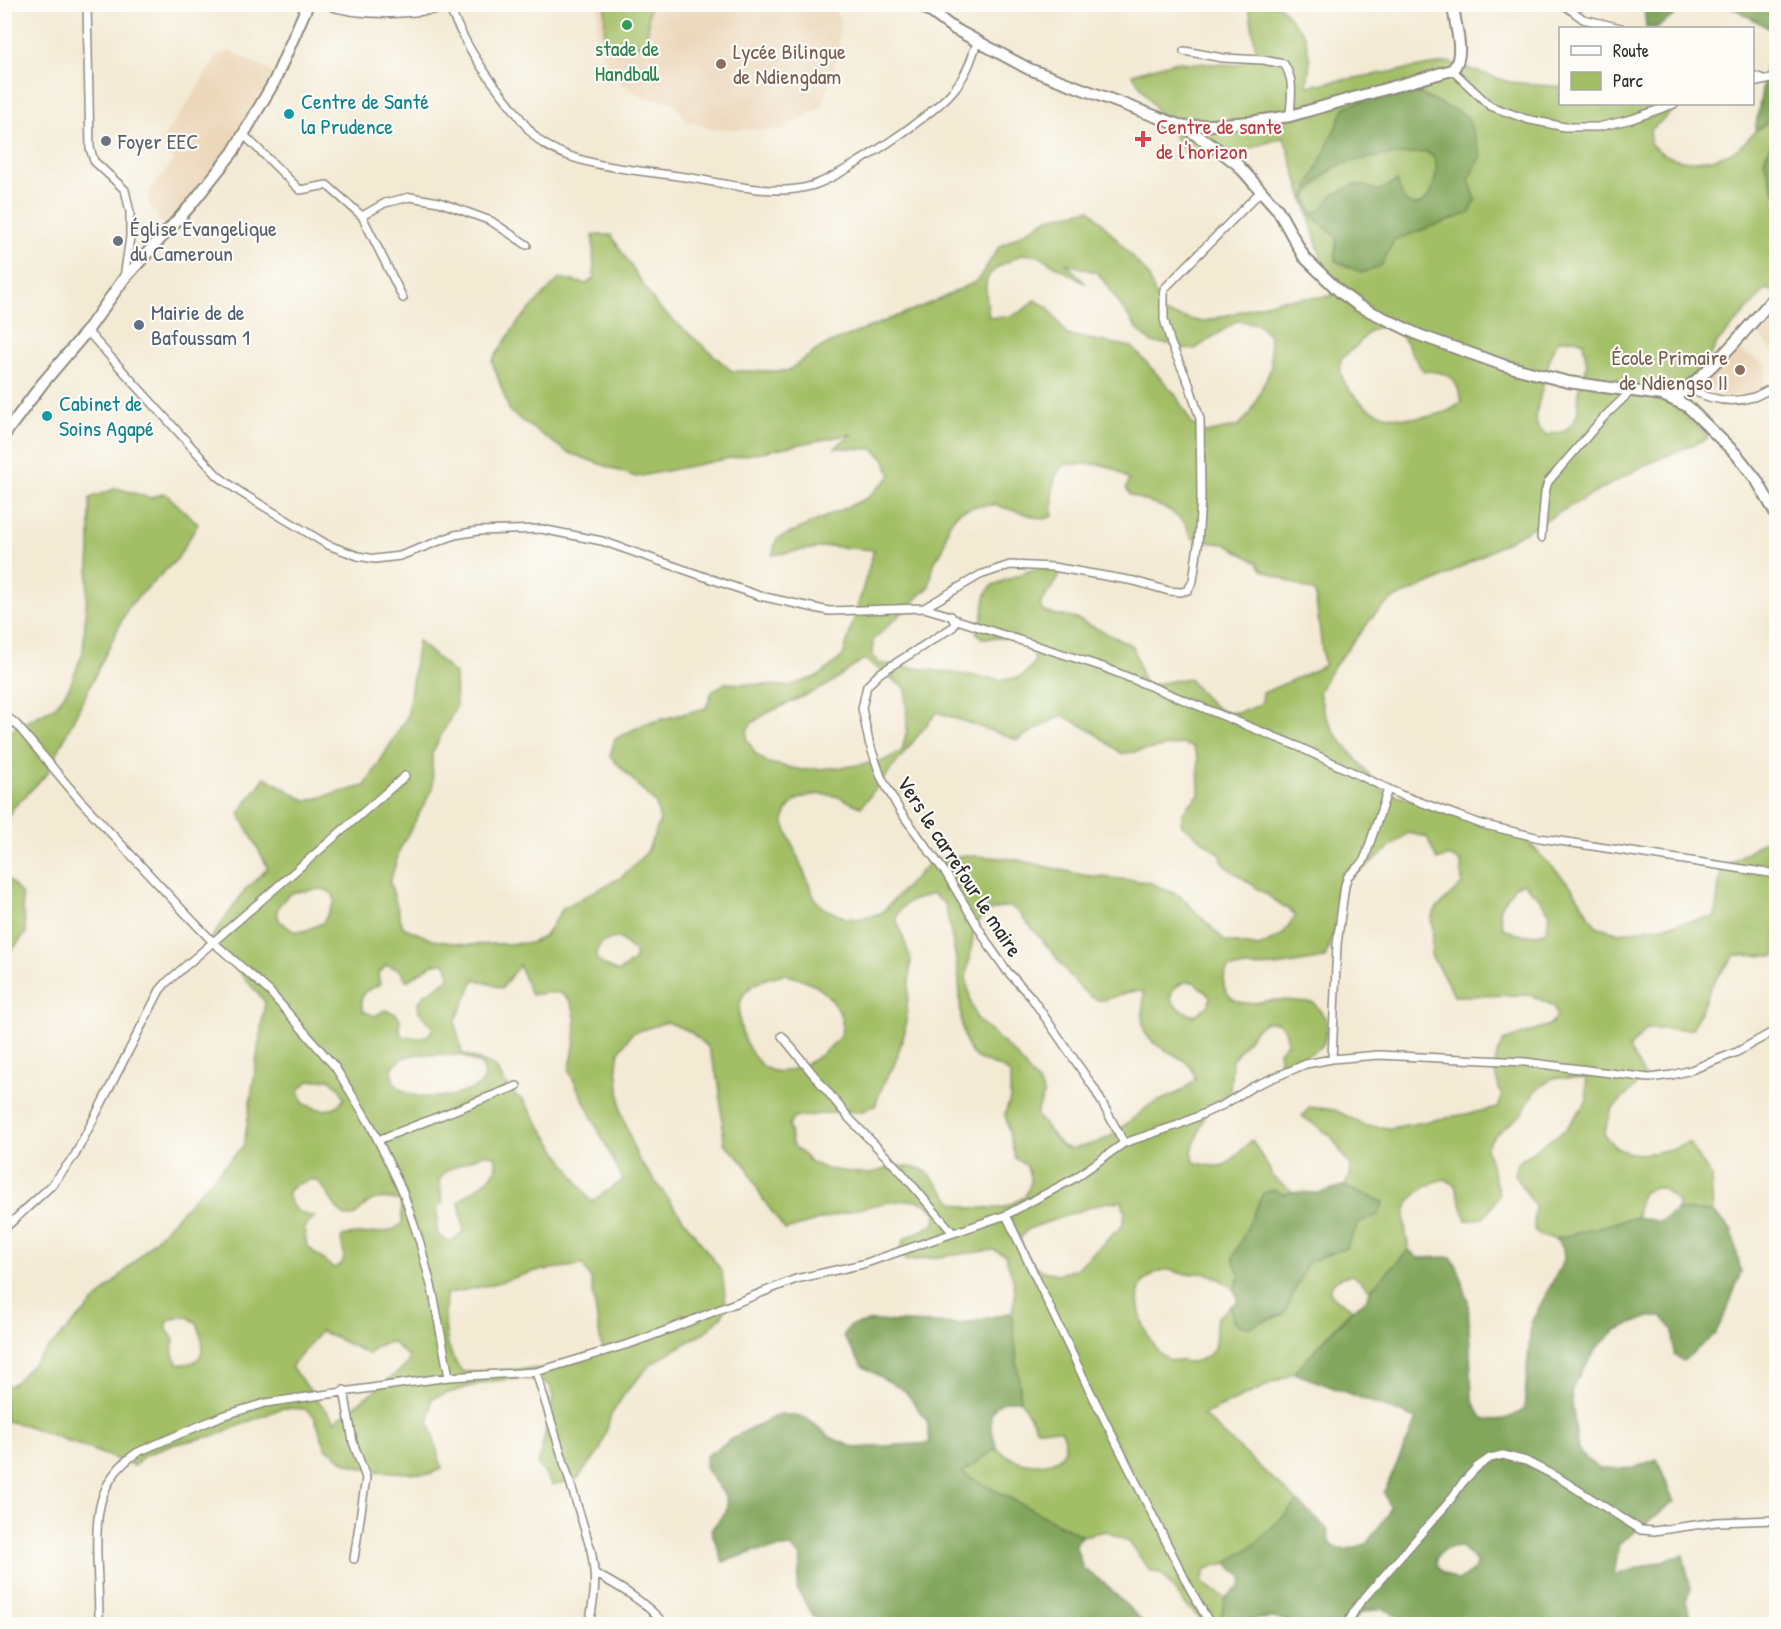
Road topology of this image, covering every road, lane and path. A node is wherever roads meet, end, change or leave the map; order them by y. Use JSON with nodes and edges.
{"nodes":[{"id":1,"x":87,"y":4,"type":"edge"},
{"id":2,"x":308,"y":4,"type":"edge"},
{"id":3,"x":323,"y":4,"type":"edge"},
{"id":4,"x":483,"y":4,"type":"edge"},
{"id":5,"x":920,"y":4,"type":"edge"},
{"id":6,"x":1452,"y":4,"type":"edge"},
{"id":7,"x":1563,"y":4,"type":"edge"},
{"id":8,"x":449,"y":8,"type":"junction"},
{"id":9,"x":1617,"y":27,"type":"edge"},
{"id":10,"x":977,"y":42,"type":"junction"},
{"id":11,"x":1184,"y":51,"type":"dead end"},
{"id":12,"x":1452,"y":70,"type":"junction"},
{"id":13,"x":1754,"y":76,"type":"edge"},
{"id":14,"x":1776,"y":78,"type":"edge"},
{"id":15,"x":1764,"y":79,"type":"junction"},
{"id":16,"x":1754,"y":82,"type":"edge"},
{"id":17,"x":1671,"y":105,"type":"edge"},
{"id":18,"x":1290,"y":116,"type":"junction"},
{"id":19,"x":1184,"y":127,"type":"junction"},
{"id":20,"x":244,"y":135,"type":"junction"},
{"id":21,"x":1261,"y":191,"type":"junction"},
{"id":22,"x":362,"y":216,"type":"junction"},
{"id":23,"x":527,"y":245,"type":"dead end"},
{"id":24,"x":123,"y":280,"type":"junction"},
{"id":25,"x":1776,"y":295,"type":"edge"},
{"id":26,"x":403,"y":298,"type":"dead end"},
{"id":27,"x":87,"y":331,"type":"junction"},
{"id":28,"x":1776,"y":387,"type":"edge"},
{"id":29,"x":1688,"y":388,"type":"junction"},
{"id":30,"x":1632,"y":391,"type":"junction"},
{"id":31,"x":1674,"y":398,"type":"junction"},
{"id":32,"x":4,"y":435,"type":"edge"},
{"id":33,"x":1776,"y":514,"type":"edge"},
{"id":34,"x":1541,"y":538,"type":"dead end"},
{"id":35,"x":924,"y":608,"type":"junction"},
{"id":36,"x":954,"y":619,"type":"junction"},
{"id":37,"x":4,"y":714,"type":"edge"},
{"id":38,"x":405,"y":776,"type":"dead end"},
{"id":39,"x":1388,"y":789,"type":"junction"},
{"id":40,"x":1776,"y":874,"type":"edge"},
{"id":41,"x":213,"y":942,"type":"junction"},
{"id":42,"x":1776,"y":1030,"type":"edge"},
{"id":43,"x":782,"y":1036,"type":"dead end"},
{"id":44,"x":1332,"y":1059,"type":"junction"},
{"id":45,"x":517,"y":1086,"type":"dead end"},
{"id":46,"x":378,"y":1140,"type":"junction"},
{"id":47,"x":1124,"y":1143,"type":"junction"},
{"id":48,"x":1006,"y":1215,"type":"junction"},
{"id":49,"x":4,"y":1229,"type":"edge"},
{"id":50,"x":953,"y":1233,"type":"junction"},
{"id":51,"x":536,"y":1372,"type":"junction"},
{"id":52,"x":449,"y":1377,"type":"junction"},
{"id":53,"x":344,"y":1390,"type":"junction"},
{"id":54,"x":1776,"y":1520,"type":"edge"},
{"id":55,"x":354,"y":1559,"type":"dead end"},
{"id":56,"x":596,"y":1574,"type":"junction"},
{"id":57,"x":99,"y":1624,"type":"edge"},
{"id":58,"x":589,"y":1624,"type":"edge"},
{"id":59,"x":664,"y":1624,"type":"edge"},
{"id":60,"x":1210,"y":1624,"type":"edge"},
{"id":61,"x":1347,"y":1624,"type":"edge"}],
"edges":[{"from":1,"to":24,"type":"street"},
{"from":2,"to":20,"type":"street"},
{"from":3,"to":8,"type":"street"},
{"from":4,"to":8,"type":"street"},
{"from":5,"to":10,"type":"street"},
{"from":6,"to":12,"type":"street"},
{"from":7,"to":9,"type":"street"},
{"from":8,"to":10,"type":"street"},
{"from":10,"to":19,"type":"street"},
{"from":11,"to":18,"type":"street"},
{"from":12,"to":17,"type":"street"},
{"from":12,"to":18,"type":"street"},
{"from":13,"to":15,"type":"street"},
{"from":14,"to":15,"type":"street"},
{"from":15,"to":16,"type":"street"},
{"from":18,"to":19,"type":"street"},
{"from":19,"to":21,"type":"street"},
{"from":20,"to":22,"type":"street"},
{"from":20,"to":24,"type":"street"},
{"from":21,"to":30,"type":"street"},
{"from":21,"to":35,"type":"street"},
{"from":22,"to":23,"type":"street"},
{"from":22,"to":26,"type":"street"},
{"from":24,"to":27,"type":"street"},
{"from":25,"to":29,"type":"street"},
{"from":27,"to":32,"type":"street"},
{"from":27,"to":35,"type":"street"},
{"from":28,"to":29,"type":"street"},
{"from":29,"to":31,"type":"street"},
{"from":30,"to":31,"type":"street"},
{"from":30,"to":34,"type":"street"},
{"from":31,"to":33,"type":"street"},
{"from":35,"to":36,"type":"street"},
{"from":36,"to":39,"type":"street"},
{"from":36,"to":47,"type":"street","name":"Vers le carrefour le maire"},
{"from":37,"to":41,"type":"street"},
{"from":38,"to":41,"type":"street"},
{"from":39,"to":40,"type":"street"},
{"from":39,"to":44,"type":"street"},
{"from":41,"to":46,"type":"street"},
{"from":41,"to":49,"type":"street"},
{"from":42,"to":44,"type":"street"},
{"from":43,"to":50,"type":"street"},
{"from":44,"to":47,"type":"street"},
{"from":45,"to":46,"type":"street"},
{"from":46,"to":52,"type":"street"},
{"from":47,"to":48,"type":"street"},
{"from":48,"to":50,"type":"street"},
{"from":48,"to":60,"type":"street"},
{"from":50,"to":51,"type":"street"},
{"from":51,"to":52,"type":"street"},
{"from":51,"to":56,"type":"street"},
{"from":52,"to":53,"type":"street"},
{"from":53,"to":55,"type":"street"},
{"from":53,"to":57,"type":"street"},
{"from":54,"to":61,"type":"street"},
{"from":56,"to":58,"type":"street"},
{"from":56,"to":59,"type":"street"}]}
